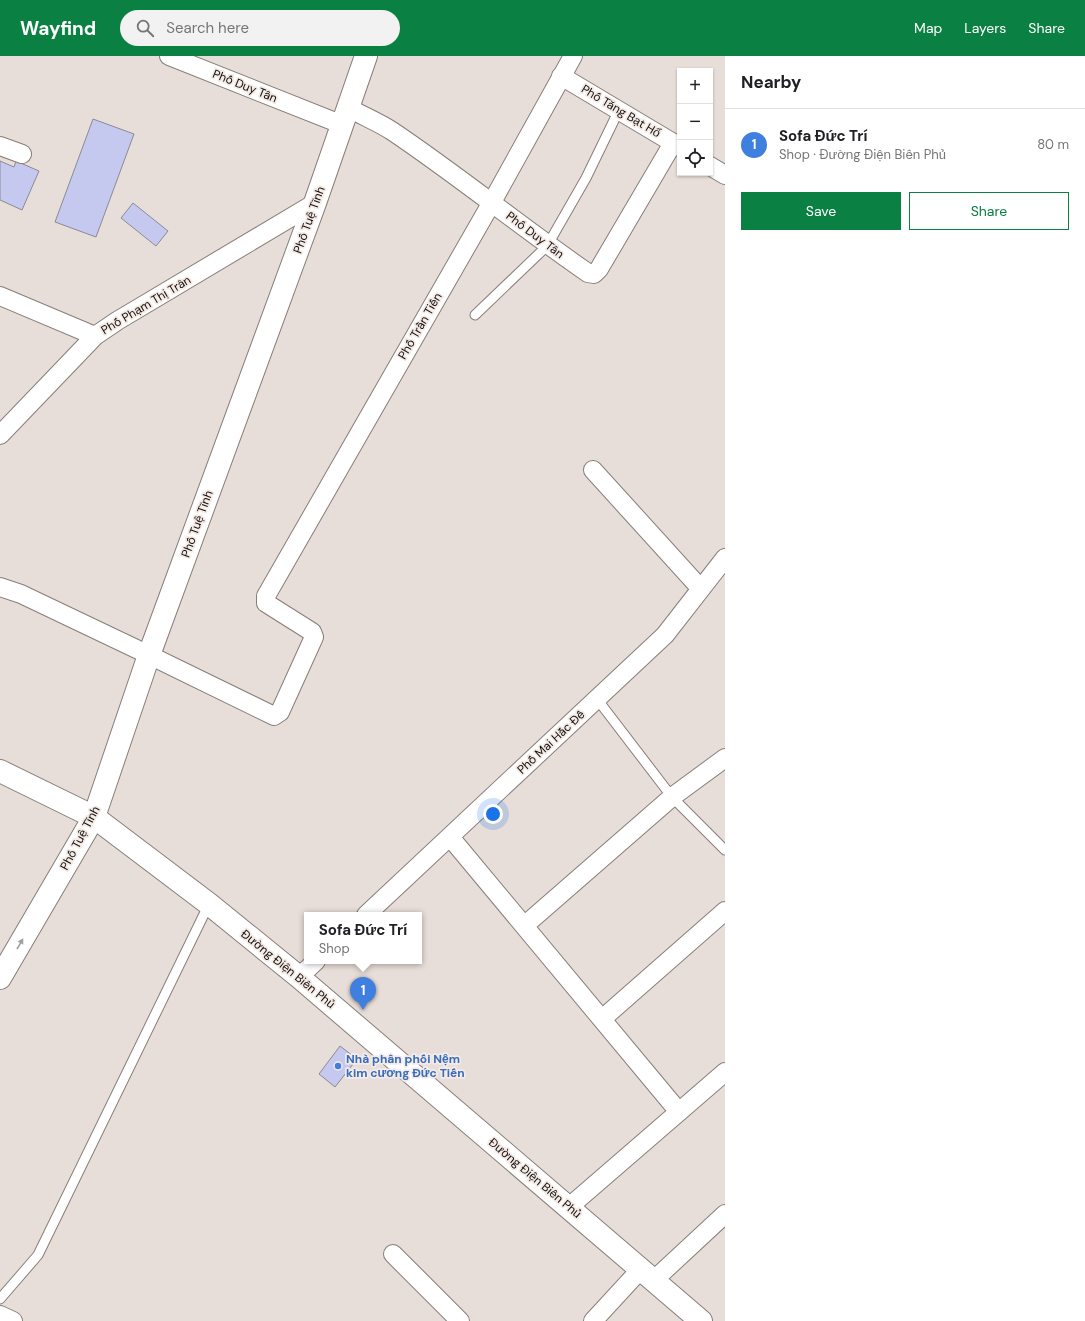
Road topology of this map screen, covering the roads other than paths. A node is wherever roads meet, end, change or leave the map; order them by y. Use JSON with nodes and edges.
{"nodes":[{"id":1,"x":169,"y":56,"type":"edge"},
{"id":2,"x":366,"y":56,"type":"edge"},
{"id":3,"x":573,"y":56,"type":"edge"},
{"id":4,"x":561,"y":76,"type":"junction"},
{"id":5,"x":619,"y":110,"type":"junction"},
{"id":6,"x":346,"y":116,"type":"junction"},
{"id":7,"x":676,"y":145,"type":"edge"},
{"id":8,"x":0,"y":146,"type":"edge"},
{"id":9,"x":22,"y":154,"type":"dead end"},
{"id":10,"x":713,"y":168,"type":"edge"},
{"id":11,"x":725,"y":175,"type":"edge"},
{"id":12,"x":492,"y":202,"type":"junction"},
{"id":13,"x":316,"y":203,"type":"junction"},
{"id":14,"x":548,"y":246,"type":"junction"},
{"id":15,"x":0,"y":296,"type":"edge"},
{"id":16,"x":475,"y":315,"type":"dead end"},
{"id":17,"x":95,"y":336,"type":"junction"},
{"id":18,"x":1,"y":434,"type":"edge"},
{"id":19,"x":593,"y":470,"type":"dead end"},
{"id":20,"x":722,"y":565,"type":"edge"},
{"id":21,"x":0,"y":587,"type":"edge"},
{"id":22,"x":701,"y":589,"type":"junction"},
{"id":23,"x":149,"y":655,"type":"junction"},
{"id":24,"x":596,"y":699,"type":"junction"},
{"id":25,"x":725,"y":758,"type":"edge"},
{"id":26,"x":0,"y":771,"type":"edge"},
{"id":27,"x":672,"y":797,"type":"junction"},
{"id":28,"x":94,"y":817,"type":"junction"},
{"id":29,"x":450,"y":836,"type":"junction"},
{"id":30,"x":725,"y":850,"type":"edge"},
{"id":31,"x":209,"y":904,"type":"junction"},
{"id":32,"x":725,"y":911,"type":"edge"},
{"id":33,"x":369,"y":912,"type":"edge"},
{"id":34,"x":524,"y":926,"type":"junction"},
{"id":35,"x":313,"y":964,"type":"edge"},
{"id":36,"x":299,"y":977,"type":"junction"},
{"id":37,"x":0,"y":978,"type":"edge"},
{"id":38,"x":602,"y":1019,"type":"junction"},
{"id":39,"x":725,"y":1072,"type":"edge"},
{"id":40,"x":679,"y":1112,"type":"junction"},
{"id":41,"x":569,"y":1206,"type":"junction"},
{"id":42,"x":725,"y":1214,"type":"edge"},
{"id":43,"x":393,"y":1254,"type":"dead end"},
{"id":44,"x":647,"y":1274,"type":"junction"},
{"id":45,"x":0,"y":1299,"type":"edge"},
{"id":46,"x":0,"y":1315,"type":"edge"},
{"id":47,"x":13,"y":1321,"type":"edge"},
{"id":48,"x":460,"y":1321,"type":"edge"},
{"id":49,"x":593,"y":1321,"type":"edge"},
{"id":50,"x":701,"y":1321,"type":"edge"}],
"edges":[{"from":1,"to":6,"type":"street","name":"Phố Duy Tân"},
{"from":2,"to":6,"type":"street","name":"Phố Tuệ Tĩnh"},
{"from":3,"to":4,"type":"street","name":"Phố Trần Tiến"},
{"from":4,"to":5,"type":"street","name":"Phố Tăng Bạt Hổ"},
{"from":4,"to":12,"type":"street","name":"Phố Trần Tiến"},
{"from":5,"to":7,"type":"street","name":"Phố Tăng Bạt Hổ"},
{"from":5,"to":14,"type":"lane"},
{"from":6,"to":12,"type":"street","name":"Phố Duy Tân"},
{"from":6,"to":13,"type":"street","name":"Phố Tuệ Tĩnh"},
{"from":7,"to":14,"type":"street","name":"Phố Duy Tân"},
{"from":8,"to":9,"type":"street"},
{"from":10,"to":11,"type":"street"},
{"from":12,"to":14,"type":"street","name":"Phố Duy Tân"},
{"from":12,"to":23,"type":"street","name":"Phố Trần Tiến"},
{"from":13,"to":17,"type":"street","name":"Phố Phạm Thị Trân"},
{"from":13,"to":23,"type":"street","name":"Phố Tuệ Tĩnh"},
{"from":14,"to":16,"type":"lane"},
{"from":15,"to":17,"type":"street"},
{"from":17,"to":18,"type":"street","name":"Phố Phạm Thị Trân"},
{"from":19,"to":22,"type":"street"},
{"from":20,"to":22,"type":"street","name":"Phố Mai Hắc Đế"},
{"from":21,"to":23,"type":"street"},
{"from":22,"to":24,"type":"street","name":"Phố Mai Hắc Đế"},
{"from":23,"to":28,"type":"street","name":"Phố Tuệ Tĩnh"},
{"from":24,"to":27,"type":"lane"},
{"from":24,"to":29,"type":"street","name":"Phố Mai Hắc Đế"},
{"from":25,"to":27,"type":"street"},
{"from":26,"to":28,"type":"street","name":"Đường Điện Biên Phủ"},
{"from":27,"to":30,"type":"lane"},
{"from":27,"to":34,"type":"street"},
{"from":28,"to":31,"type":"street","name":"Đường Điện Biên Phủ"},
{"from":37,"to":28,"type":"street","name":"Phố Tuệ Tĩnh","one_way":true},
{"from":29,"to":33,"type":"street","name":"Phố Mai Hắc Đế"},
{"from":29,"to":34,"type":"street"},
{"from":31,"to":36,"type":"street","name":"Đường Điện Biên Phủ"},
{"from":31,"to":45,"type":"lane"},
{"from":32,"to":38,"type":"street"},
{"from":34,"to":38,"type":"street"},
{"from":35,"to":36,"type":"street"},
{"from":36,"to":41,"type":"street","name":"Đường Điện Biên Phủ"},
{"from":38,"to":40,"type":"street"},
{"from":39,"to":40,"type":"street"},
{"from":40,"to":41,"type":"street"},
{"from":41,"to":44,"type":"street","name":"Đường Điện Biên Phủ"},
{"from":42,"to":44,"type":"street"},
{"from":43,"to":48,"type":"street"},
{"from":44,"to":49,"type":"street"},
{"from":44,"to":50,"type":"street","name":"Đường Điện Biên Phủ"},
{"from":46,"to":47,"type":"street"}]}
